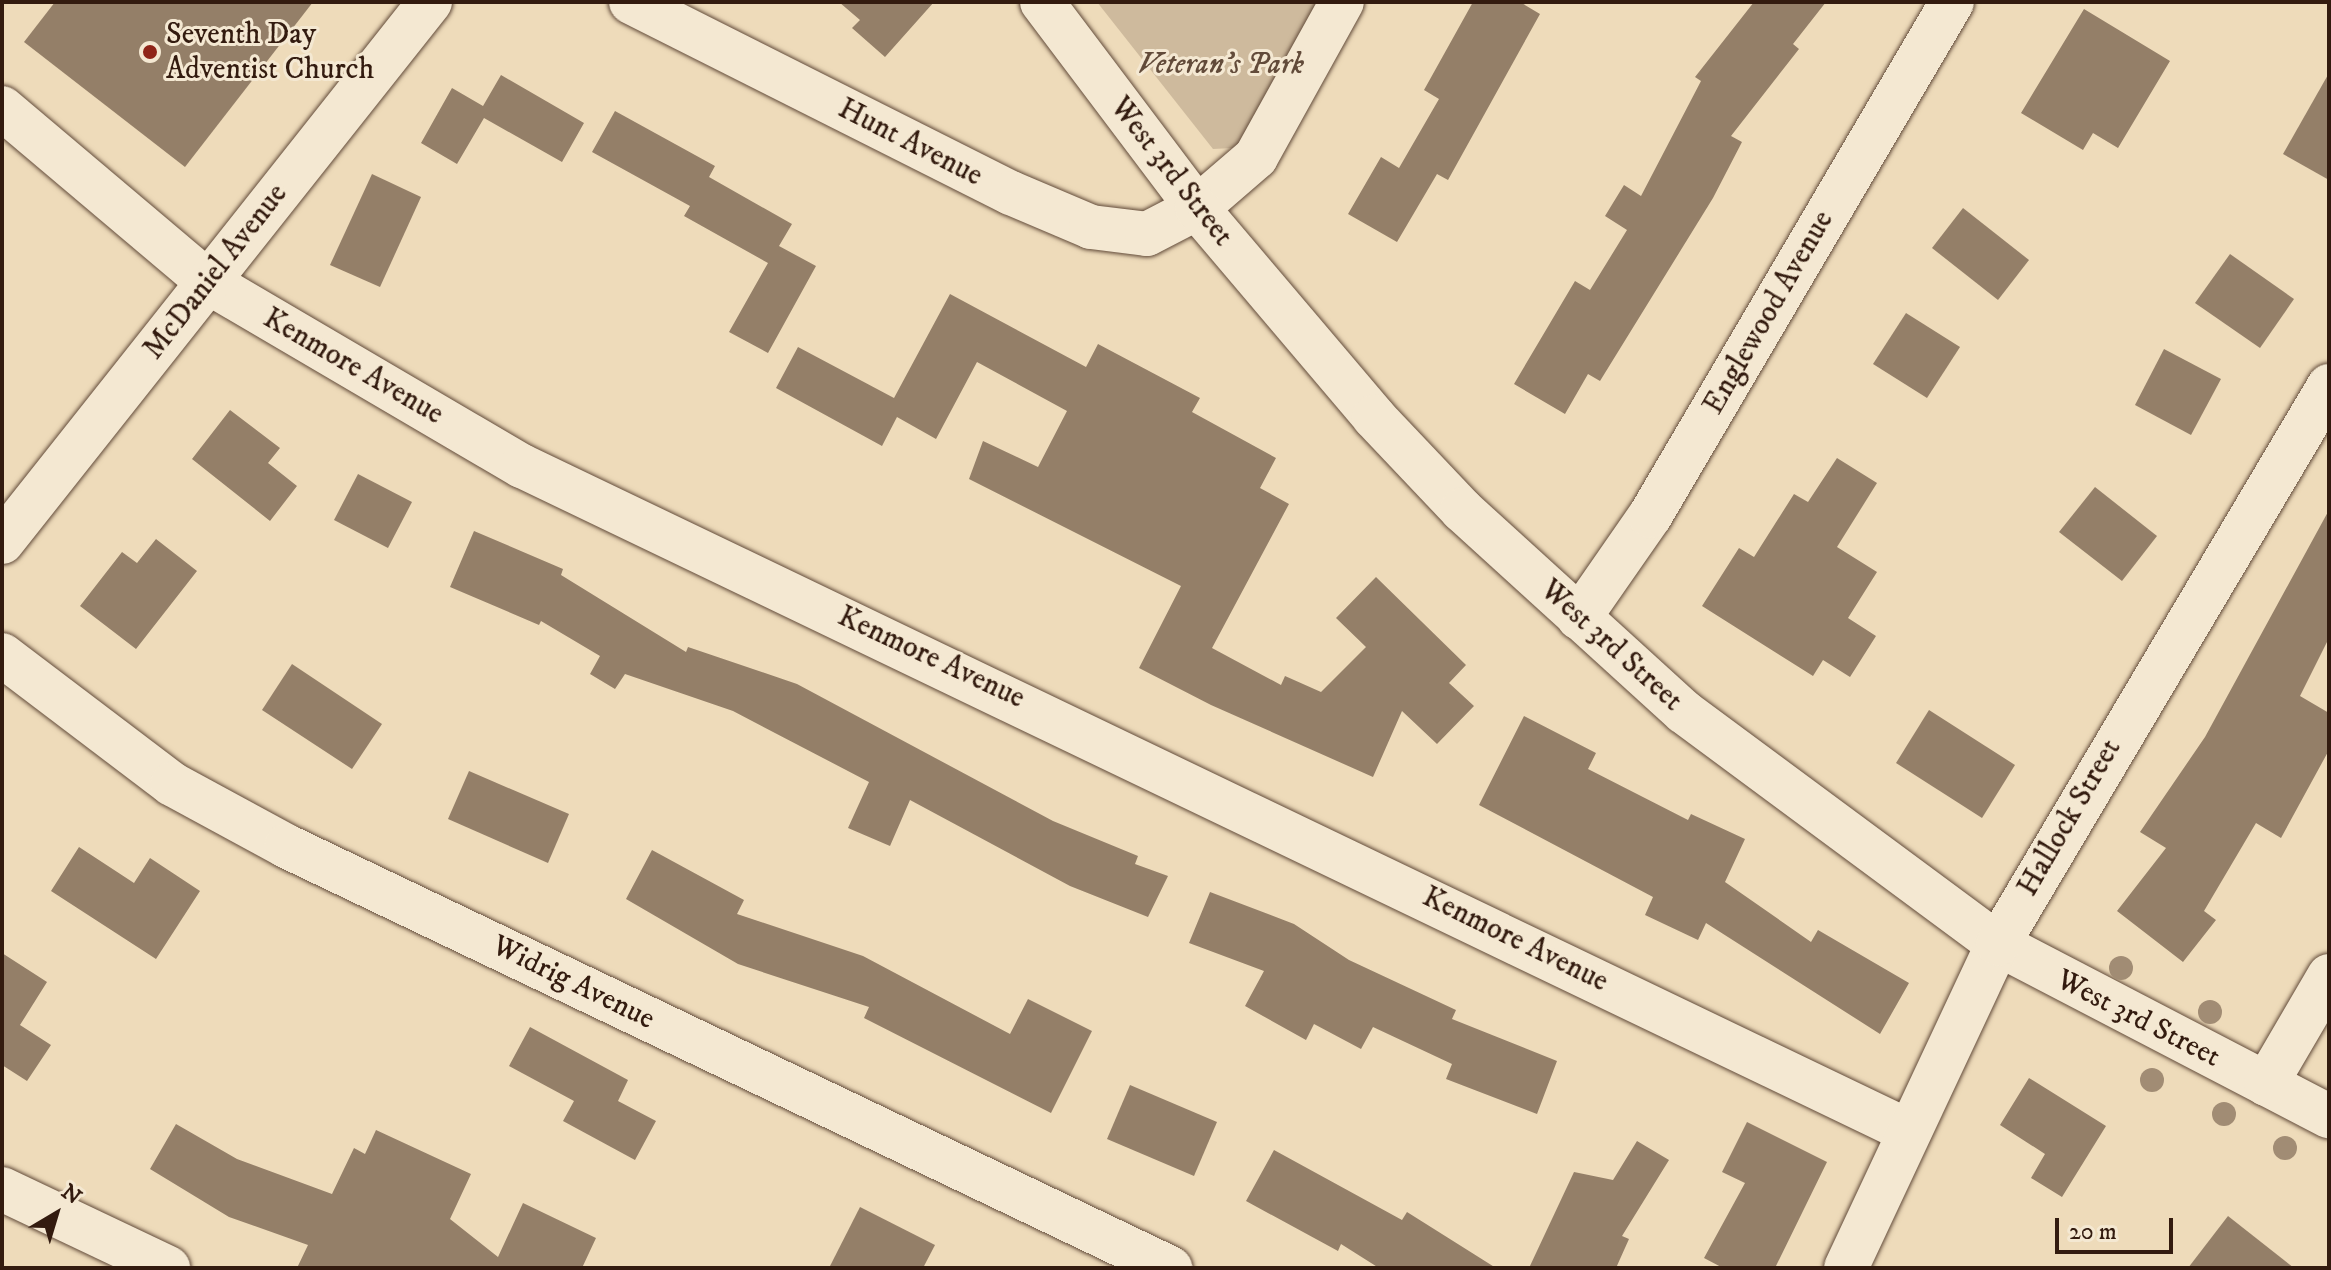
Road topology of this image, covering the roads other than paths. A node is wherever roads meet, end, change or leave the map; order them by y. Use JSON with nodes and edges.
{"nodes":[{"id":1,"x":430,"y":2,"type":"edge"},
{"id":2,"x":631,"y":2,"type":"edge"},
{"id":3,"x":1042,"y":2,"type":"edge"},
{"id":4,"x":1342,"y":2,"type":"edge"},
{"id":5,"x":1952,"y":2,"type":"edge"},
{"id":6,"x":2,"y":108,"type":"edge"},
{"id":7,"x":1197,"y":208,"type":"junction"},
{"id":8,"x":208,"y":282,"type":"junction"},
{"id":9,"x":2329,"y":386,"type":"edge"},
{"id":10,"x":2,"y":542,"type":"edge"},
{"id":11,"x":1579,"y":618,"type":"junction"},
{"id":12,"x":2,"y":655,"type":"edge"},
{"id":13,"x":1998,"y":944,"type":"junction"},
{"id":14,"x":2329,"y":976,"type":"edge"},
{"id":15,"x":2266,"y":1084,"type":"junction"},
{"id":16,"x":2329,"y":1116,"type":"edge"},
{"id":17,"x":1908,"y":1131,"type":"junction"},
{"id":18,"x":2,"y":1189,"type":"edge"},
{"id":19,"x":168,"y":1268,"type":"edge"},
{"id":20,"x":1170,"y":1268,"type":"edge"},
{"id":21,"x":1846,"y":1268,"type":"edge"}],
"edges":[{"from":1,"to":8,"type":"street","name":"McDaniel Avenue"},
{"from":2,"to":7,"type":"street","name":"Hunt Avenue"},
{"from":3,"to":7,"type":"street","name":"West 3rd Street"},
{"from":4,"to":7,"type":"street","name":"Hunt Avenue"},
{"from":5,"to":11,"type":"street","name":"Englewood Avenue"},
{"from":6,"to":8,"type":"street","name":"Kenmore Avenue"},
{"from":7,"to":11,"type":"street","name":"West 3rd Street"},
{"from":8,"to":10,"type":"street","name":"McDaniel Avenue"},
{"from":8,"to":17,"type":"street","name":"Kenmore Avenue"},
{"from":9,"to":13,"type":"street","name":"Hallock Street"},
{"from":11,"to":13,"type":"street","name":"West 3rd Street"},
{"from":12,"to":20,"type":"street","name":"Widrig Avenue"},
{"from":13,"to":15,"type":"street","name":"West 3rd Street"},
{"from":13,"to":17,"type":"street","name":"Hallock Street"},
{"from":14,"to":15,"type":"street"},
{"from":15,"to":16,"type":"street","name":"West 3rd Street"},
{"from":17,"to":21,"type":"street","name":"Hallock Street"},
{"from":18,"to":19,"type":"street"}]}
